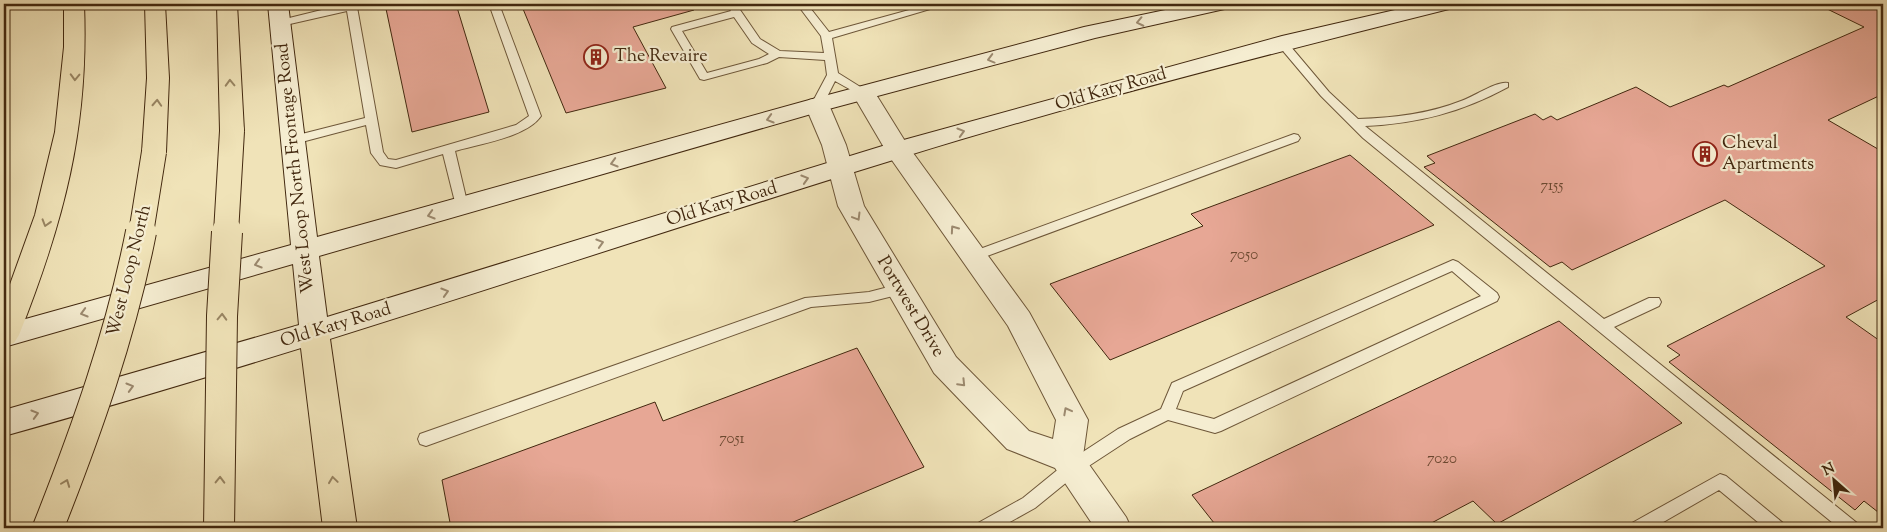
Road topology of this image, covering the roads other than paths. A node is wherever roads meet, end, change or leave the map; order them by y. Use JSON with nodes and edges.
{"nodes":[{"id":1,"x":74,"y":4,"type":"edge"},
{"id":2,"x":155,"y":4,"type":"edge"},
{"id":3,"x":227,"y":4,"type":"edge"},
{"id":4,"x":494,"y":4,"type":"edge"},
{"id":5,"x":802,"y":4,"type":"edge"},
{"id":6,"x":942,"y":4,"type":"edge"},
{"id":7,"x":1222,"y":4,"type":"edge"},
{"id":8,"x":1446,"y":4,"type":"edge"},
{"id":9,"x":351,"y":5,"type":"edge"},
{"id":10,"x":734,"y":8,"type":"edge"},
{"id":11,"x":280,"y":13,"type":"edge"},
{"id":12,"x":826,"y":36,"type":"junction"},
{"id":13,"x":1282,"y":43,"type":"junction"},
{"id":14,"x":776,"y":54,"type":"junction"},
{"id":15,"x":830,"y":57,"type":"junction"},
{"id":16,"x":833,"y":75,"type":"junction"},
{"id":17,"x":1504,"y":85,"type":"dead end"},
{"id":18,"x":864,"y":93,"type":"junction"},
{"id":19,"x":817,"y":105,"type":"junction"},
{"id":20,"x":371,"y":120,"type":"junction"},
{"id":21,"x":1355,"y":123,"type":"junction"},
{"id":22,"x":1294,"y":138,"type":"dead end"},
{"id":23,"x":294,"y":140,"type":"junction"},
{"id":24,"x":448,"y":150,"type":"junction"},
{"id":25,"x":898,"y":150,"type":"junction"},
{"id":26,"x":840,"y":168,"type":"junction"},
{"id":27,"x":462,"y":206,"type":"junction"},
{"id":28,"x":304,"y":251,"type":"junction"},
{"id":29,"x":974,"y":256,"type":"junction"},
{"id":30,"x":900,"y":289,"type":"junction"},
{"id":31,"x":1654,"y":302,"type":"dead end"},
{"id":32,"x":1603,"y":326,"type":"junction"},
{"id":33,"x":314,"y":332,"type":"junction"},
{"id":34,"x":4,"y":335,"type":"edge"},
{"id":35,"x":1167,"y":413,"type":"junction"},
{"id":36,"x":4,"y":423,"type":"edge"},
{"id":37,"x":426,"y":439,"type":"dead end"},
{"id":38,"x":1069,"y":463,"type":"junction"},
{"id":39,"x":48,"y":528,"type":"edge"},
{"id":40,"x":220,"y":528,"type":"edge"},
{"id":41,"x":340,"y":528,"type":"edge"},
{"id":42,"x":984,"y":528,"type":"edge"},
{"id":43,"x":1114,"y":528,"type":"edge"},
{"id":44,"x":1638,"y":528,"type":"edge"},
{"id":45,"x":1777,"y":528,"type":"edge"},
{"id":46,"x":1851,"y":528,"type":"edge"}],
"edges":[{"from":1,"to":34,"type":"highway","one_way":true},
{"from":39,"to":2,"type":"highway","name":"West Loop North","one_way":true,"bridge":true},
{"from":40,"to":3,"type":"highway","one_way":true,"bridge":true},
{"from":4,"to":24,"type":"lane"},
{"from":5,"to":12,"type":"lane"},
{"from":6,"to":12,"type":"lane"},
{"from":7,"to":18,"type":"main road","one_way":true},
{"from":8,"to":13,"type":"main road","name":"Old Katy Road"},
{"from":9,"to":11,"type":"lane"},
{"from":9,"to":20,"type":"lane"},
{"from":10,"to":14,"type":"lane"},
{"from":10,"to":14,"type":"lane"},
{"from":11,"to":23,"type":"main road","name":"West Loop North Frontage Road"},
{"from":12,"to":15,"type":"lane"},
{"from":13,"to":21,"type":"lane"},
{"from":25,"to":13,"type":"main road","name":"Old Katy Road","one_way":true},
{"from":14,"to":15,"type":"lane"},
{"from":15,"to":16,"type":"lane"},
{"from":16,"to":18,"type":"lane"},
{"from":16,"to":19,"type":"lane"},
{"from":17,"to":21,"type":"lane"},
{"from":18,"to":19,"type":"main road"},
{"from":18,"to":25,"type":"main road"},
{"from":19,"to":26,"type":"main road","name":"Portwest Drive"},
{"from":19,"to":27,"type":"main road","one_way":true},
{"from":20,"to":23,"type":"lane"},
{"from":20,"to":24,"type":"lane"},
{"from":21,"to":32,"type":"lane"},
{"from":22,"to":29,"type":"lane"},
{"from":23,"to":28,"type":"main road","name":"West Loop North Frontage Road"},
{"from":24,"to":27,"type":"lane"},
{"from":25,"to":26,"type":"main road","name":"Old Katy Road"},
{"from":29,"to":25,"type":"main road","one_way":true},
{"from":26,"to":30,"type":"main road","name":"Portwest Drive","one_way":true},
{"from":33,"to":26,"type":"main road","name":"Old Katy Road","one_way":true},
{"from":27,"to":28,"type":"main road","one_way":true},
{"from":28,"to":33,"type":"main road","name":"West Loop North Frontage Road"},
{"from":28,"to":34,"type":"main road","one_way":true},
{"from":38,"to":29,"type":"main road","one_way":true},
{"from":30,"to":37,"type":"lane"},
{"from":30,"to":38,"type":"main road","name":"Portwest Drive","one_way":true},
{"from":31,"to":32,"type":"lane"},
{"from":32,"to":46,"type":"lane"},
{"from":36,"to":33,"type":"main road","name":"Old Katy Road","one_way":true},
{"from":41,"to":33,"type":"highway","one_way":true},
{"from":35,"to":35,"type":"lane"},
{"from":35,"to":38,"type":"lane"},
{"from":38,"to":42,"type":"lane"},
{"from":38,"to":43,"type":"main road"},
{"from":44,"to":45,"type":"lane"}]}
